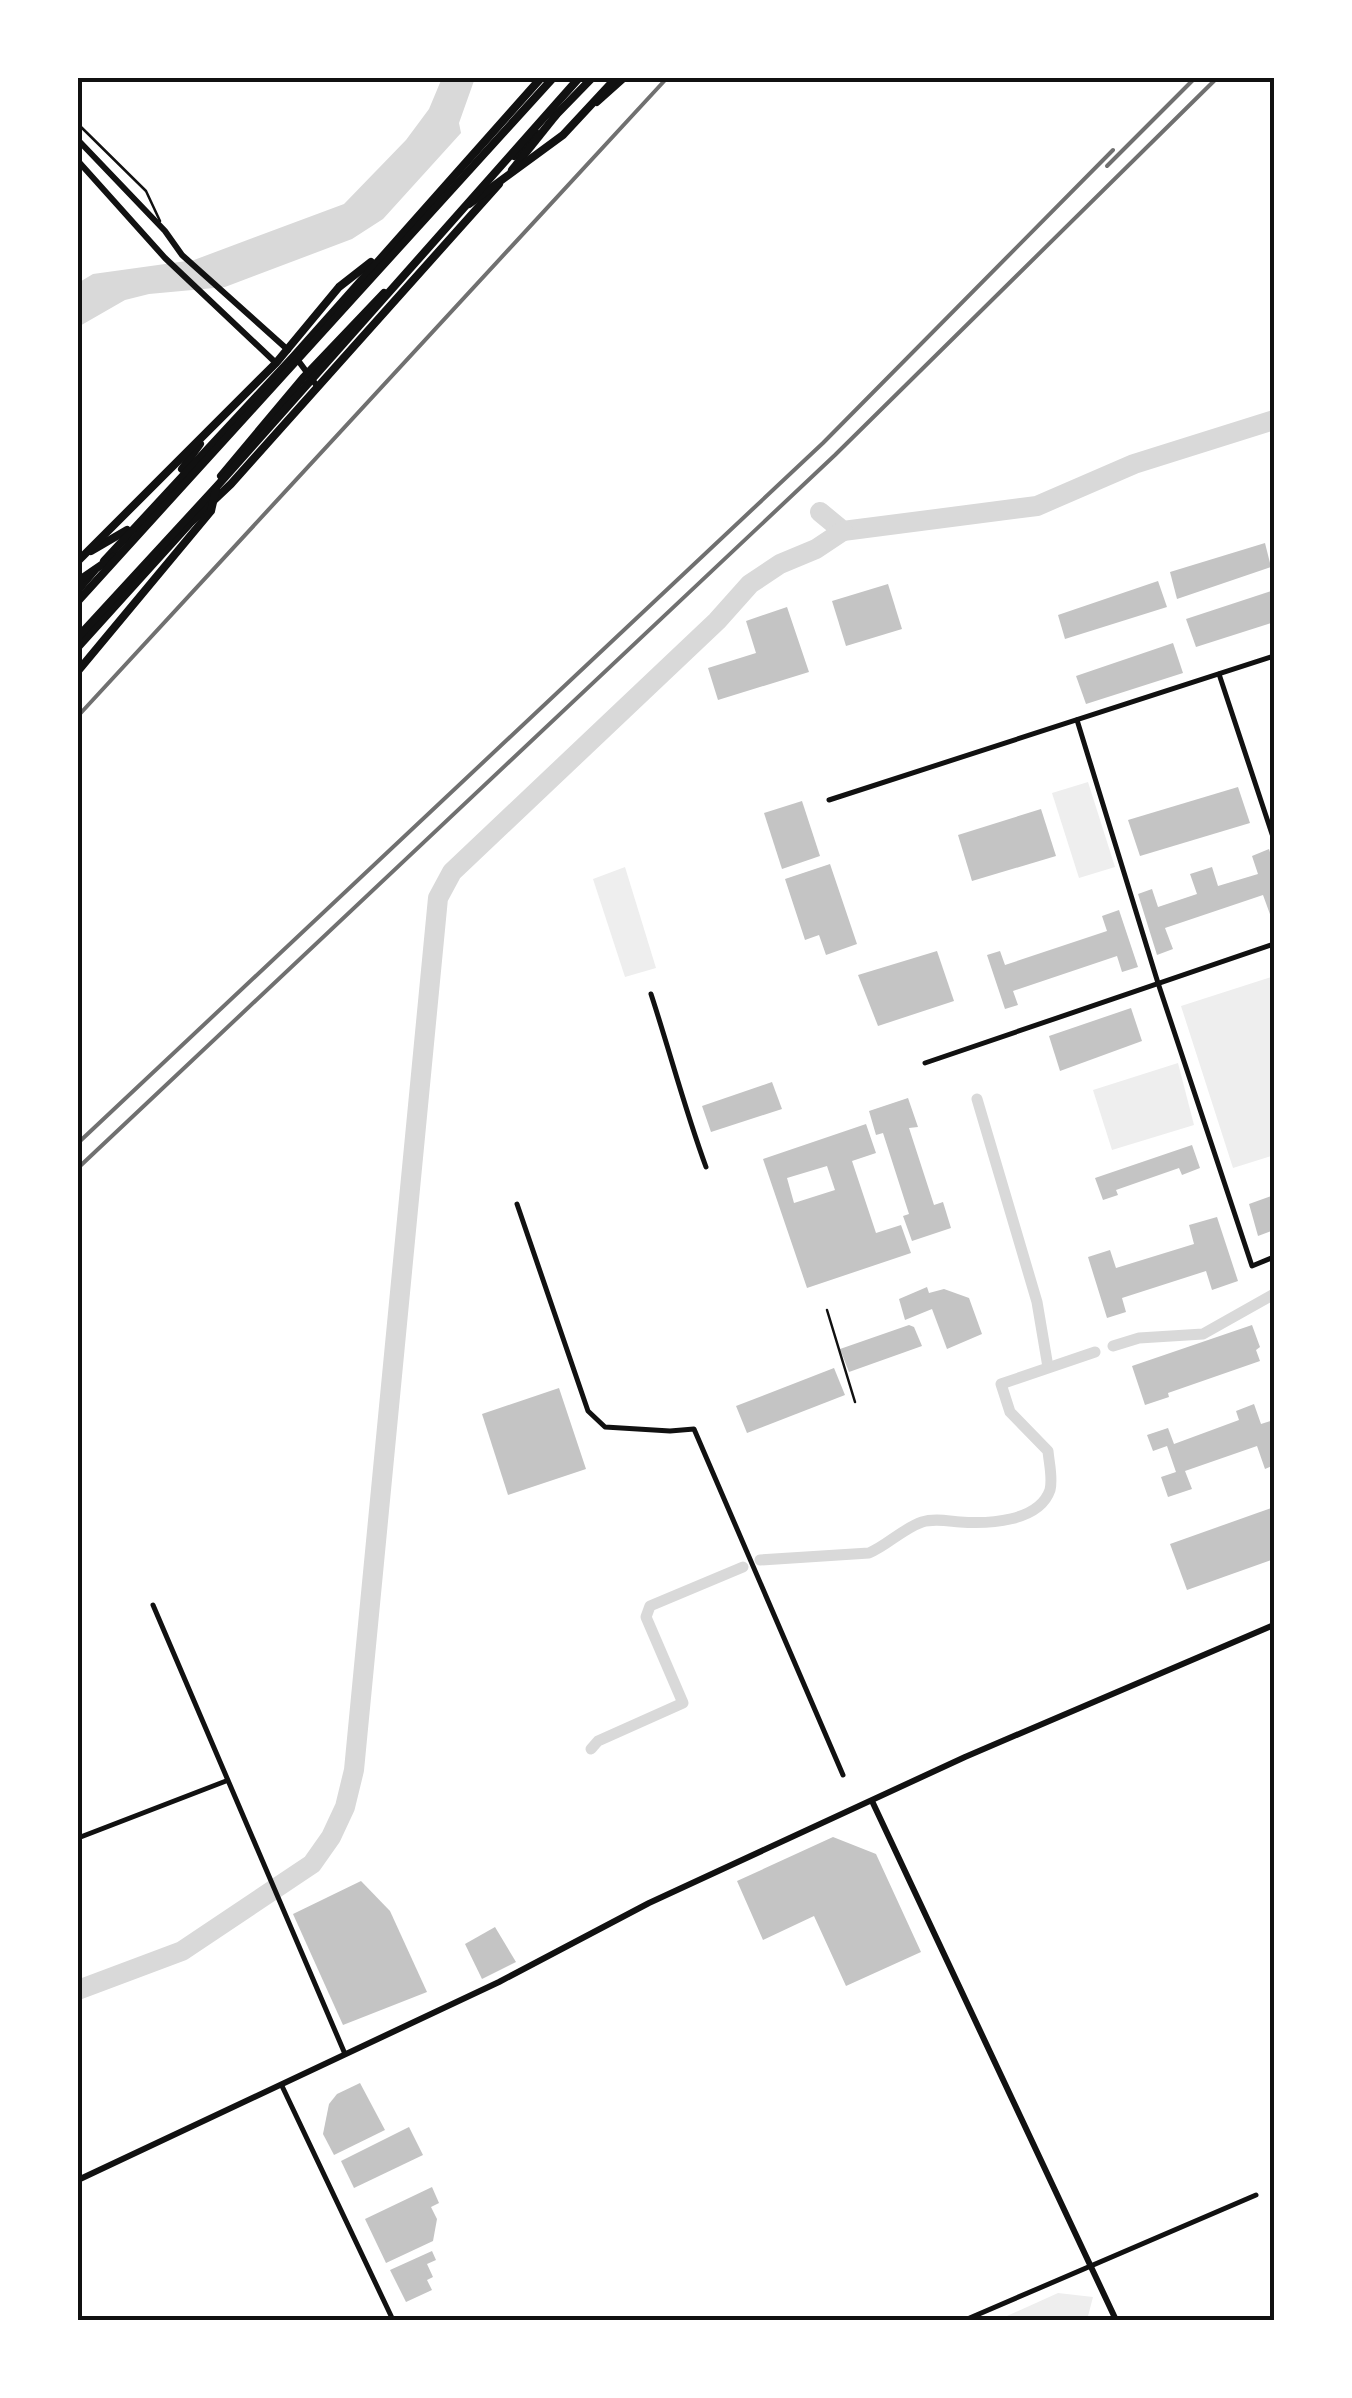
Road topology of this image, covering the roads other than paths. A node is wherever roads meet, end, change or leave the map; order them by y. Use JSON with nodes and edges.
{"nodes":[{"id":1,"x":541,"y":78,"type":"edge"},
{"id":2,"x":553,"y":78,"type":"edge"},
{"id":3,"x":579,"y":78,"type":"edge"},
{"id":4,"x":592,"y":78,"type":"edge"},
{"id":5,"x":616,"y":78,"type":"edge"},
{"id":6,"x":624,"y":78,"type":"edge"},
{"id":7,"x":556,"y":116,"type":"junction"},
{"id":8,"x":78,"y":124,"type":"edge"},
{"id":9,"x":563,"y":135,"type":"junction"},
{"id":10,"x":78,"y":140,"type":"edge"},
{"id":11,"x":78,"y":161,"type":"edge"},
{"id":12,"x":454,"y":215,"type":"junction"},
{"id":13,"x":165,"y":232,"type":"junction"},
{"id":14,"x":291,"y":353,"type":"junction"},
{"id":15,"x":279,"y":365,"type":"junction"},
{"id":16,"x":305,"y":376,"type":"junction"},
{"id":17,"x":317,"y":386,"type":"junction"},
{"id":18,"x":212,"y":428,"type":"junction"},
{"id":19,"x":218,"y":484,"type":"junction"},
{"id":20,"x":165,"y":493,"type":"junction"},
{"id":21,"x":191,"y":522,"type":"junction"},
{"id":22,"x":135,"y":525,"type":"junction"},
{"id":23,"x":125,"y":549,"type":"junction"},
{"id":24,"x":80,"y":558,"type":"edge"},
{"id":25,"x":78,"y":581,"type":"edge"},
{"id":26,"x":78,"y":590,"type":"edge"},
{"id":27,"x":78,"y":601,"type":"edge"},
{"id":28,"x":78,"y":636,"type":"edge"},
{"id":29,"x":78,"y":647,"type":"edge"},
{"id":30,"x":1274,"y":656,"type":"edge"},
{"id":31,"x":78,"y":671,"type":"edge"},
{"id":32,"x":1219,"y":674,"type":"junction"},
{"id":33,"x":1078,"y":720,"type":"junction"},
{"id":34,"x":829,"y":800,"type":"dead end"},
{"id":35,"x":1274,"y":840,"type":"edge"},
{"id":36,"x":1274,"y":944,"type":"edge"},
{"id":37,"x":1158,"y":984,"type":"junction"},
{"id":38,"x":651,"y":994,"type":"dead end"},
{"id":39,"x":924,"y":1064,"type":"dead end"},
{"id":40,"x":706,"y":1167,"type":"dead end"},
{"id":41,"x":518,"y":1204,"type":"dead end"},
{"id":42,"x":1274,"y":1257,"type":"edge"},
{"id":43,"x":827,"y":1310,"type":"dead end"},
{"id":44,"x":855,"y":1402,"type":"dead end"},
{"id":45,"x":153,"y":1605,"type":"dead end"},
{"id":46,"x":1274,"y":1624,"type":"edge"},
{"id":47,"x":843,"y":1775,"type":"dead end"},
{"id":48,"x":226,"y":1780,"type":"junction"},
{"id":49,"x":872,"y":1801,"type":"junction"},
{"id":50,"x":78,"y":1838,"type":"edge"},
{"id":51,"x":346,"y":2054,"type":"junction"},
{"id":52,"x":282,"y":2086,"type":"junction"},
{"id":53,"x":78,"y":2180,"type":"edge"},
{"id":54,"x":1256,"y":2196,"type":"dead end"},
{"id":55,"x":1090,"y":2266,"type":"junction"},
{"id":56,"x":394,"y":2320,"type":"edge"},
{"id":57,"x":966,"y":2320,"type":"edge"},
{"id":58,"x":1116,"y":2320,"type":"edge"}],
"edges":[{"from":1,"to":14,"type":"main road"},
{"from":2,"to":23,"type":"main road"},
{"from":3,"to":12,"type":"main road"},
{"from":4,"to":7,"type":"main road"},
{"from":5,"to":9,"type":"main road"},
{"from":6,"to":9,"type":"street"},
{"from":7,"to":16,"type":"main road"},
{"from":7,"to":17,"type":"main road"},
{"from":8,"to":13,"type":"lane"},
{"from":9,"to":12,"type":"main road"},
{"from":10,"to":13,"type":"street"},
{"from":11,"to":15,"type":"street"},
{"from":12,"to":19,"type":"main road"},
{"from":13,"to":14,"type":"street"},
{"from":14,"to":15,"type":"main road"},
{"from":14,"to":16,"type":"street"},
{"from":15,"to":16,"type":"street"},
{"from":15,"to":18,"type":"main road"},
{"from":15,"to":20,"type":"main road"},
{"from":16,"to":17,"type":"street"},
{"from":16,"to":21,"type":"main road"},
{"from":17,"to":21,"type":"main road"},
{"from":18,"to":20,"type":"main road"},
{"from":18,"to":24,"type":"main road"},
{"from":19,"to":28,"type":"main road"},
{"from":19,"to":31,"type":"main road"},
{"from":20,"to":22,"type":"main road"},
{"from":21,"to":29,"type":"main road"},
{"from":22,"to":24,"type":"main road"},
{"from":22,"to":26,"type":"main road"},
{"from":23,"to":25,"type":"main road"},
{"from":23,"to":27,"type":"main road"},
{"from":30,"to":32,"type":"street"},
{"from":32,"to":33,"type":"street"},
{"from":32,"to":35,"type":"street"},
{"from":33,"to":34,"type":"street"},
{"from":33,"to":37,"type":"street"},
{"from":36,"to":37,"type":"street"},
{"from":37,"to":39,"type":"street"},
{"from":37,"to":42,"type":"street"},
{"from":38,"to":40,"type":"street"},
{"from":41,"to":47,"type":"street"},
{"from":43,"to":44,"type":"lane"},
{"from":45,"to":48,"type":"street"},
{"from":46,"to":49,"type":"street"},
{"from":48,"to":50,"type":"street"},
{"from":48,"to":51,"type":"street"},
{"from":49,"to":51,"type":"street"},
{"from":49,"to":55,"type":"street"},
{"from":51,"to":52,"type":"street"},
{"from":52,"to":53,"type":"street"},
{"from":52,"to":56,"type":"street"},
{"from":54,"to":55,"type":"street"},
{"from":55,"to":57,"type":"street"},
{"from":55,"to":58,"type":"street"}]}
